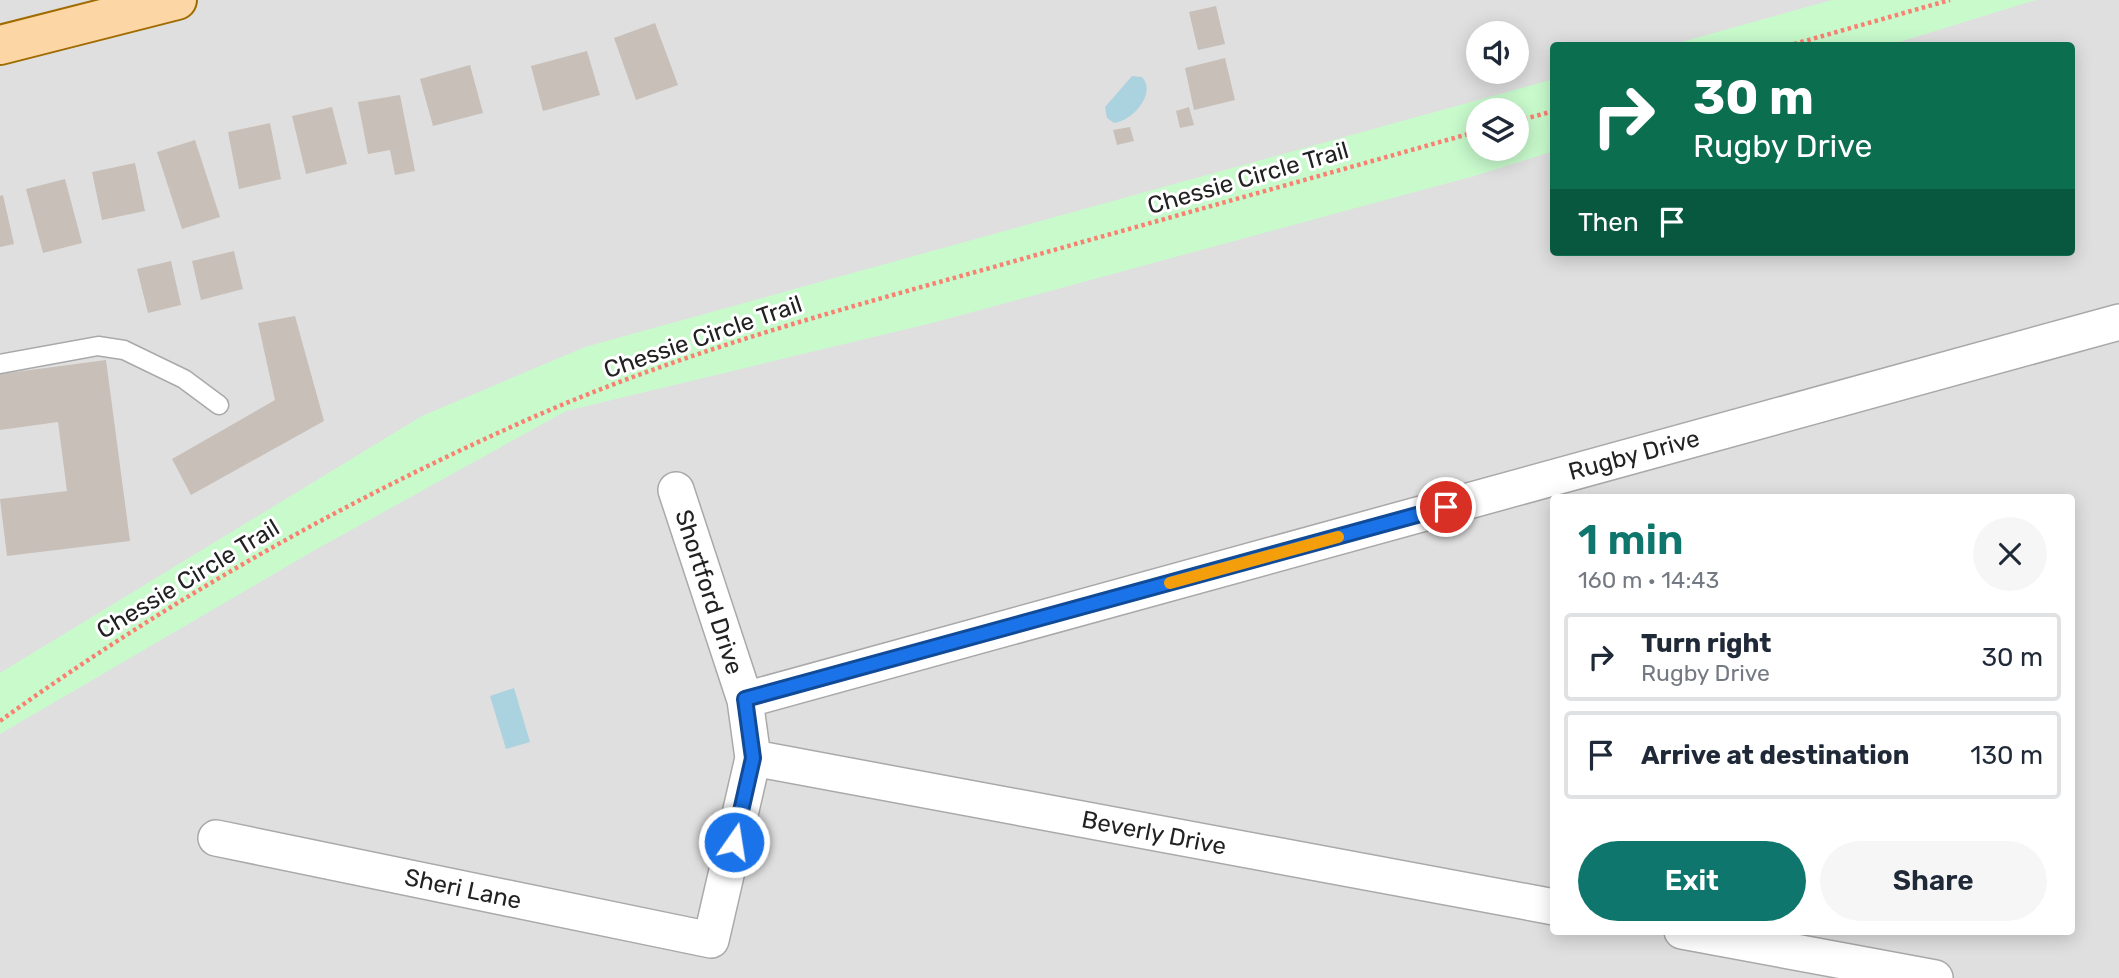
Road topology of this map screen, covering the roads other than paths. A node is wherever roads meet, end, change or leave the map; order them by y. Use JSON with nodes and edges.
{"nodes":[{"id":1,"x":177,"y":0,"type":"edge"},
{"id":2,"x":0,"y":45,"type":"edge"},
{"id":3,"x":2119,"y":322,"type":"edge"},
{"id":4,"x":0,"y":364,"type":"edge"},
{"id":5,"x":219,"y":405,"type":"dead end"},
{"id":6,"x":676,"y":490,"type":"dead end"},
{"id":7,"x":745,"y":699,"type":"junction"},
{"id":8,"x":753,"y":758,"type":"junction"},
{"id":9,"x":216,"y":838,"type":"dead end"},
{"id":10,"x":1550,"y":906,"type":"edge"},
{"id":11,"x":1704,"y":935,"type":"edge"},
{"id":12,"x":711,"y":940,"type":"joint"},
{"id":13,"x":1935,"y":978,"type":"edge"}],
"edges":[{"from":1,"to":2,"type":"main road"},
{"from":3,"to":7,"type":"street","name":"Rugby Drive"},
{"from":4,"to":5,"type":"lane"},
{"from":6,"to":7,"type":"street","name":"Shortford Drive"},
{"from":7,"to":8,"type":"street","name":"Shortford Drive"},
{"from":8,"to":10,"type":"street","name":"Beverly Drive"},
{"from":8,"to":12,"type":"street","name":"Shortford Drive"},
{"from":9,"to":12,"type":"street","name":"Sheri Lane"},
{"from":11,"to":13,"type":"street"}]}
